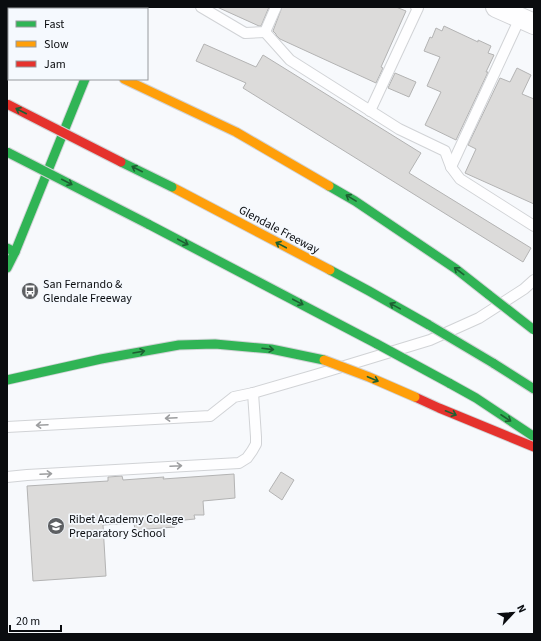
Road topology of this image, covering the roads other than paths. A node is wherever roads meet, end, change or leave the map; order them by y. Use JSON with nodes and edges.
{"nodes":[{"id":1,"x":201,"y":7,"type":"edge"},
{"id":2,"x":276,"y":7,"type":"edge"},
{"id":3,"x":416,"y":7,"type":"edge"},
{"id":4,"x":496,"y":7,"type":"edge"},
{"id":5,"x":527,"y":21,"type":"edge"},
{"id":6,"x":265,"y":32,"type":"junction"},
{"id":7,"x":85,"y":80,"type":"edge"},
{"id":8,"x":126,"y":80,"type":"edge"},
{"id":9,"x":7,"y":104,"type":"edge"},
{"id":10,"x":370,"y":111,"type":"junction"},
{"id":11,"x":7,"y":152,"type":"edge"},
{"id":12,"x":451,"y":167,"type":"junction"},
{"id":13,"x":534,"y":226,"type":"edge"},
{"id":14,"x":11,"y":250,"type":"edge"},
{"id":15,"x":7,"y":268,"type":"edge"},
{"id":16,"x":534,"y":280,"type":"edge"},
{"id":17,"x":534,"y":330,"type":"edge"},
{"id":18,"x":7,"y":380,"type":"edge"},
{"id":19,"x":534,"y":389,"type":"edge"},
{"id":20,"x":253,"y":393,"type":"junction"},
{"id":21,"x":7,"y":427,"type":"edge"},
{"id":22,"x":534,"y":436,"type":"edge"},
{"id":23,"x":534,"y":446,"type":"edge"},
{"id":24,"x":7,"y":477,"type":"edge"}],
"edges":[{"from":1,"to":6,"type":"lane"},
{"from":2,"to":6,"type":"lane"},
{"from":3,"to":10,"type":"lane"},
{"from":4,"to":5,"type":"street"},
{"from":5,"to":12,"type":"lane"},
{"from":6,"to":10,"type":"lane"},
{"from":7,"to":14,"type":"main road"},
{"from":17,"to":8,"type":"main road","one_way":true,"bridge":true},
{"from":19,"to":9,"type":"main road","name":"Glendale Freeway","one_way":true,"bridge":true},
{"from":10,"to":12,"type":"lane"},
{"from":11,"to":22,"type":"main road","one_way":true,"bridge":true},
{"from":12,"to":13,"type":"lane"},
{"from":14,"to":15,"type":"main road"},
{"from":16,"to":20,"type":"lane"},
{"from":18,"to":23,"type":"main road","one_way":true,"bridge":true},
{"from":20,"to":21,"type":"lane","one_way":true},
{"from":24,"to":20,"type":"lane","one_way":true}]}
